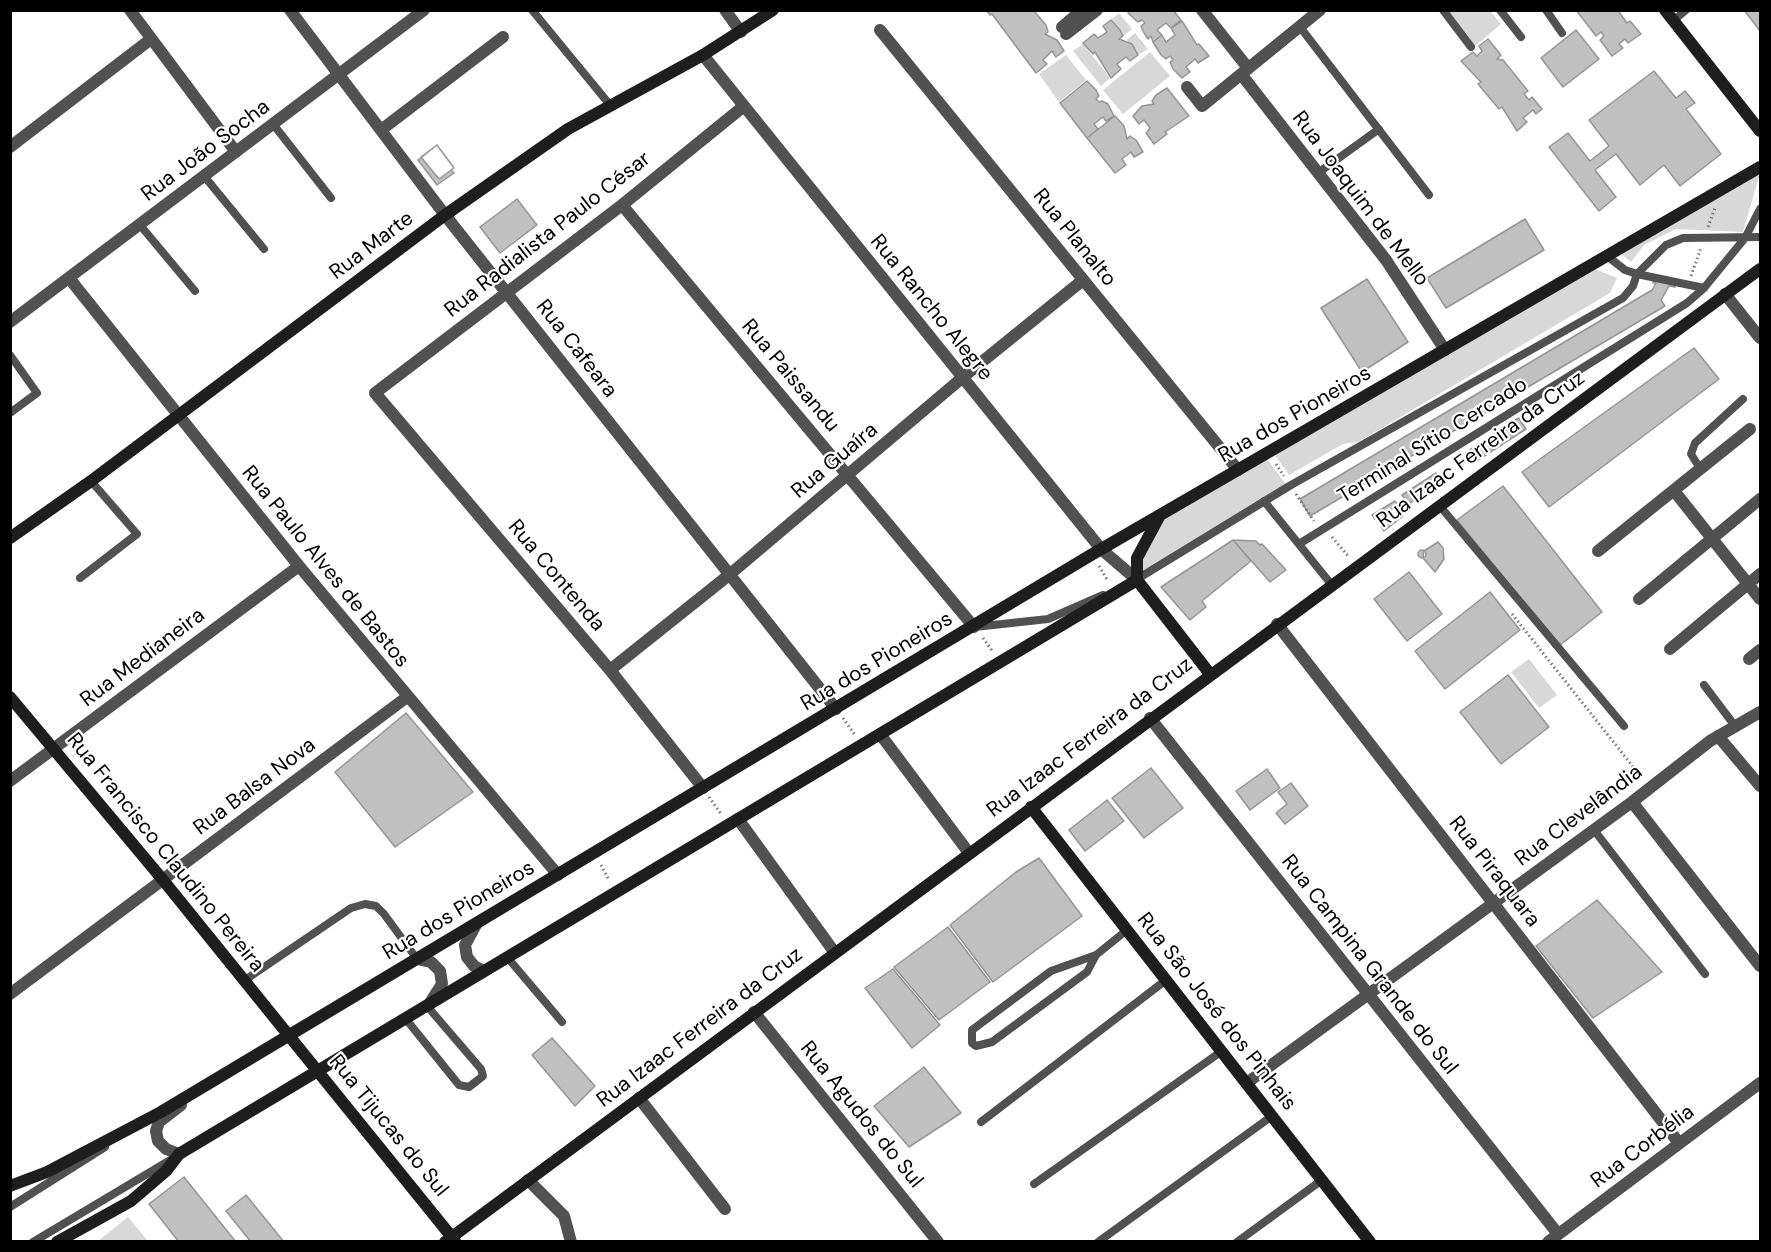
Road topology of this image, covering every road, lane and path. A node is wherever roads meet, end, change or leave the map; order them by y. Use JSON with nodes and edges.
{"nodes":[{"id":1,"x":130,"y":10,"type":"edge"},
{"id":2,"x":290,"y":10,"type":"edge"},
{"id":3,"x":424,"y":10,"type":"edge"},
{"id":4,"x":532,"y":10,"type":"edge"},
{"id":5,"x":725,"y":10,"type":"edge"},
{"id":6,"x":773,"y":10,"type":"edge"},
{"id":7,"x":1082,"y":10,"type":"edge"},
{"id":8,"x":1097,"y":10,"type":"edge"},
{"id":9,"x":1202,"y":10,"type":"edge"},
{"id":10,"x":1320,"y":10,"type":"edge"},
{"id":11,"x":1443,"y":10,"type":"edge"},
{"id":12,"x":1500,"y":10,"type":"edge"},
{"id":13,"x":1546,"y":10,"type":"edge"},
{"id":14,"x":1665,"y":10,"type":"edge"},
{"id":15,"x":1686,"y":10,"type":"edge"},
{"id":16,"x":1673,"y":21,"type":"junction"},
{"id":17,"x":1300,"y":27,"type":"junction"},
{"id":18,"x":880,"y":30,"type":"dead end"},
{"id":19,"x":741,"y":32,"type":"junction"},
{"id":20,"x":1562,"y":33,"type":"dead end"},
{"id":21,"x":503,"y":37,"type":"dead end"},
{"id":22,"x":1521,"y":37,"type":"dead end"},
{"id":23,"x":151,"y":39,"type":"junction"},
{"id":24,"x":1471,"y":47,"type":"dead end"},
{"id":25,"x":703,"y":55,"type":"junction"},
{"id":26,"x":1244,"y":71,"type":"junction"},
{"id":27,"x":339,"y":74,"type":"junction"},
{"id":28,"x":1187,"y":87,"type":"dead end"},
{"id":29,"x":610,"y":105,"type":"junction"},
{"id":30,"x":744,"y":106,"type":"junction"},
{"id":31,"x":273,"y":124,"type":"junction"},
{"id":32,"x":1379,"y":129,"type":"junction"},
{"id":33,"x":381,"y":130,"type":"junction"},
{"id":34,"x":1761,"y":130,"type":"edge"},
{"id":35,"x":10,"y":147,"type":"edge"},
{"id":36,"x":236,"y":152,"type":"junction"},
{"id":37,"x":1761,"y":167,"type":"edge"},
{"id":38,"x":1318,"y":173,"type":"junction"},
{"id":39,"x":204,"y":176,"type":"junction"},
{"id":40,"x":1429,"y":195,"type":"dead end"},
{"id":41,"x":331,"y":198,"type":"dead end"},
{"id":42,"x":622,"y":205,"type":"junction"},
{"id":43,"x":1761,"y":209,"type":"edge"},
{"id":44,"x":445,"y":215,"type":"junction"},
{"id":45,"x":140,"y":225,"type":"junction"},
{"id":46,"x":1761,"y":237,"type":"edge"},
{"id":47,"x":1745,"y":238,"type":"junction"},
{"id":48,"x":264,"y":249,"type":"dead end"},
{"id":49,"x":1607,"y":256,"type":"junction"},
{"id":50,"x":1761,"y":269,"type":"edge"},
{"id":51,"x":1637,"y":274,"type":"junction"},
{"id":52,"x":69,"y":278,"type":"junction"},
{"id":53,"x":1083,"y":280,"type":"junction"},
{"id":54,"x":1704,"y":288,"type":"junction"},
{"id":55,"x":195,"y":291,"type":"dead end"},
{"id":56,"x":506,"y":292,"type":"junction"},
{"id":57,"x":1725,"y":294,"type":"junction"},
{"id":58,"x":10,"y":322,"type":"edge"},
{"id":59,"x":1761,"y":338,"type":"edge"},
{"id":60,"x":1445,"y":350,"type":"junction"},
{"id":61,"x":10,"y":355,"type":"edge"},
{"id":62,"x":962,"y":378,"type":"junction"},
{"id":63,"x":375,"y":393,"type":"joint"},
{"id":64,"x":1743,"y":399,"type":"dead end"},
{"id":65,"x":10,"y":413,"type":"edge"},
{"id":66,"x":177,"y":416,"type":"junction"},
{"id":67,"x":1750,"y":429,"type":"dead end"},
{"id":68,"x":1268,"y":453,"type":"junction"},
{"id":69,"x":1238,"y":470,"type":"junction"},
{"id":70,"x":1701,"y":470,"type":"junction"},
{"id":71,"x":849,"y":476,"type":"junction"},
{"id":72,"x":91,"y":481,"type":"junction"},
{"id":73,"x":1291,"y":485,"type":"junction"},
{"id":74,"x":1674,"y":492,"type":"junction"},
{"id":75,"x":1761,"y":499,"type":"edge"},
{"id":76,"x":1264,"y":501,"type":"junction"},
{"id":77,"x":1439,"y":505,"type":"junction"},
{"id":78,"x":1160,"y":515,"type":"junction"},
{"id":79,"x":10,"y":538,"type":"edge"},
{"id":80,"x":1712,"y":539,"type":"junction"},
{"id":81,"x":1299,"y":544,"type":"junction"},
{"id":82,"x":1598,"y":551,"type":"dead end"},
{"id":83,"x":1096,"y":552,"type":"junction"},
{"id":84,"x":299,"y":566,"type":"junction"},
{"id":85,"x":1761,"y":574,"type":"edge"},
{"id":86,"x":729,"y":575,"type":"junction"},
{"id":87,"x":80,"y":578,"type":"dead end"},
{"id":88,"x":1137,"y":580,"type":"junction"},
{"id":89,"x":1748,"y":584,"type":"junction"},
{"id":90,"x":1332,"y":585,"type":"junction"},
{"id":91,"x":1114,"y":590,"type":"junction"},
{"id":92,"x":1639,"y":599,"type":"dead end"},
{"id":93,"x":1761,"y":599,"type":"edge"},
{"id":94,"x":1511,"y":613,"type":"dead end"},
{"id":95,"x":1277,"y":624,"type":"junction"},
{"id":96,"x":974,"y":627,"type":"junction"},
{"id":97,"x":1670,"y":649,"type":"dead end"},
{"id":98,"x":1761,"y":650,"type":"edge"},
{"id":99,"x":1749,"y":659,"type":"dead end"},
{"id":100,"x":1001,"y":661,"type":"junction"},
{"id":101,"x":610,"y":670,"type":"junction"},
{"id":102,"x":1210,"y":674,"type":"junction"},
{"id":103,"x":1704,"y":685,"type":"dead end"},
{"id":104,"x":10,"y":697,"type":"edge"},
{"id":105,"x":407,"y":697,"type":"junction"},
{"id":106,"x":836,"y":709,"type":"junction"},
{"id":107,"x":1761,"y":712,"type":"edge"},
{"id":108,"x":1150,"y":718,"type":"junction"},
{"id":109,"x":1624,"y":726,"type":"dead end"},
{"id":110,"x":1735,"y":726,"type":"junction"},
{"id":111,"x":880,"y":734,"type":"junction"},
{"id":112,"x":1718,"y":736,"type":"junction"},
{"id":113,"x":862,"y":745,"type":"junction"},
{"id":114,"x":55,"y":749,"type":"junction"},
{"id":115,"x":10,"y":781,"type":"edge"},
{"id":116,"x":1761,"y":786,"type":"edge"},
{"id":117,"x":703,"y":788,"type":"junction"},
{"id":118,"x":1650,"y":788,"type":"junction"},
{"id":119,"x":1632,"y":802,"type":"junction"},
{"id":120,"x":1031,"y":807,"type":"junction"},
{"id":121,"x":733,"y":822,"type":"junction"},
{"id":122,"x":1594,"y":830,"type":"junction"},
{"id":123,"x":594,"y":853,"type":"junction"},
{"id":124,"x":969,"y":853,"type":"junction"},
{"id":125,"x":558,"y":874,"type":"junction"},
{"id":126,"x":163,"y":880,"type":"junction"},
{"id":127,"x":616,"y":892,"type":"junction"},
{"id":128,"x":1493,"y":903,"type":"junction"},
{"id":129,"x":477,"y":923,"type":"junction"},
{"id":130,"x":1127,"y":930,"type":"junction"},
{"id":131,"x":835,"y":953,"type":"junction"},
{"id":132,"x":1096,"y":955,"type":"junction"},
{"id":133,"x":507,"y":957,"type":"junction"},
{"id":134,"x":417,"y":959,"type":"junction"},
{"id":135,"x":1761,"y":966,"type":"edge"},
{"id":136,"x":484,"y":971,"type":"junction"},
{"id":137,"x":1705,"y":974,"type":"dead end"},
{"id":138,"x":245,"y":980,"type":"junction"},
{"id":139,"x":1166,"y":980,"type":"junction"},
{"id":140,"x":10,"y":994,"type":"edge"},
{"id":141,"x":1367,"y":995,"type":"junction"},
{"id":142,"x":427,"y":1006,"type":"junction"},
{"id":143,"x":754,"y":1012,"type":"junction"},
{"id":144,"x":405,"y":1018,"type":"junction"},
{"id":145,"x":562,"y":1022,"type":"dead end"},
{"id":146,"x":289,"y":1035,"type":"junction"},
{"id":147,"x":1222,"y":1051,"type":"junction"},
{"id":148,"x":319,"y":1070,"type":"junction"},
{"id":149,"x":211,"y":1082,"type":"junction"},
{"id":150,"x":1248,"y":1082,"type":"junction"},
{"id":151,"x":1761,"y":1083,"type":"edge"},
{"id":152,"x":639,"y":1098,"type":"junction"},
{"id":153,"x":1272,"y":1116,"type":"junction"},
{"id":154,"x":148,"y":1120,"type":"junction"},
{"id":155,"x":981,"y":1122,"type":"dead end"},
{"id":156,"x":1679,"y":1143,"type":"junction"},
{"id":157,"x":177,"y":1155,"type":"junction"},
{"id":158,"x":528,"y":1180,"type":"junction"},
{"id":159,"x":1322,"y":1180,"type":"junction"},
{"id":160,"x":1034,"y":1184,"type":"dead end"},
{"id":161,"x":10,"y":1186,"type":"edge"},
{"id":162,"x":10,"y":1207,"type":"edge"},
{"id":163,"x":725,"y":1209,"type":"dead end"},
{"id":164,"x":1553,"y":1238,"type":"edge"},
{"id":165,"x":451,"y":1240,"type":"edge"},
{"id":166,"x":937,"y":1241,"type":"edge"},
{"id":167,"x":33,"y":1242,"type":"edge"},
{"id":168,"x":57,"y":1242,"type":"edge"},
{"id":169,"x":572,"y":1242,"type":"edge"},
{"id":170,"x":1098,"y":1242,"type":"edge"},
{"id":171,"x":1237,"y":1242,"type":"edge"},
{"id":172,"x":1370,"y":1242,"type":"edge"}],
"edges":[{"from":1,"to":23,"type":"street"},
{"from":2,"to":27,"type":"street","name":"Rua Cafeara"},
{"from":3,"to":27,"type":"street","name":"Rua João Socha"},
{"from":4,"to":29,"type":"lane"},
{"from":5,"to":19,"type":"street"},
{"from":6,"to":19,"type":"street","name":"Rua Marte"},
{"from":7,"to":8,"type":"street"},
{"from":9,"to":26,"type":"street","name":"Rua Joaquim de Mello"},
{"from":10,"to":17,"type":"street"},
{"from":11,"to":24,"type":"lane"},
{"from":12,"to":22,"type":"lane"},
{"from":13,"to":20,"type":"lane"},
{"from":14,"to":16,"type":"street"},
{"from":15,"to":16,"type":"lane"},
{"from":16,"to":34,"type":"street"},
{"from":17,"to":26,"type":"street"},
{"from":17,"to":32,"type":"lane"},
{"from":18,"to":53,"type":"street","name":"Rua Planalto"},
{"from":19,"to":25,"type":"street","name":"Rua Marte"},
{"from":21,"to":33,"type":"street"},
{"from":23,"to":35,"type":"street"},
{"from":23,"to":36,"type":"street"},
{"from":25,"to":29,"type":"street","name":"Rua Marte"},
{"from":25,"to":30,"type":"street","name":"Rua Rancho Alegre"},
{"from":26,"to":28,"type":"street"},
{"from":26,"to":38,"type":"street","name":"Rua Joaquim de Mello"},
{"from":27,"to":31,"type":"street","name":"Rua João Socha"},
{"from":27,"to":33,"type":"street","name":"Rua Cafeara"},
{"from":29,"to":44,"type":"street","name":"Rua Marte"},
{"from":30,"to":42,"type":"street","name":"Rua Radialista Paulo César"},
{"from":30,"to":62,"type":"street","name":"Rua Rancho Alegre"},
{"from":31,"to":36,"type":"street","name":"Rua João Socha"},
{"from":31,"to":41,"type":"lane"},
{"from":32,"to":38,"type":"lane"},
{"from":32,"to":40,"type":"lane"},
{"from":33,"to":44,"type":"street","name":"Rua Cafeara"},
{"from":36,"to":39,"type":"street","name":"Rua João Socha"},
{"from":37,"to":49,"type":"street","name":"Rua dos Pioneiros"},
{"from":38,"to":60,"type":"street","name":"Rua Joaquim de Mello"},
{"from":39,"to":45,"type":"street","name":"Rua João Socha"},
{"from":39,"to":48,"type":"lane"},
{"from":42,"to":56,"type":"street","name":"Rua Radialista Paulo César"},
{"from":42,"to":71,"type":"street","name":"Rua Paissandu"},
{"from":43,"to":47,"type":"lane"},
{"from":44,"to":56,"type":"street","name":"Rua Cafeara"},
{"from":44,"to":66,"type":"street","name":"Rua Marte"},
{"from":45,"to":52,"type":"street","name":"Rua João Socha"},
{"from":45,"to":55,"type":"lane"},
{"from":46,"to":47,"type":"lane"},
{"from":47,"to":51,"type":"lane","name":"Terminal Sítio Cercado"},
{"from":47,"to":54,"type":"lane","name":"Terminal Sítio Cercado"},
{"from":49,"to":51,"type":"lane"},
{"from":49,"to":60,"type":"street","name":"Rua dos Pioneiros"},
{"from":50,"to":57,"type":"street","name":"Rua Izaac Ferreira da Cruz"},
{"from":51,"to":54,"type":"lane"},
{"from":51,"to":73,"type":"lane","name":"Terminal Sítio Cercado"},
{"from":52,"to":58,"type":"street","name":"Rua João Socha"},
{"from":52,"to":66,"type":"street","name":"Rua Paulo Alves de Bastos"},
{"from":53,"to":62,"type":"street","name":"Rua Guaíra"},
{"from":53,"to":69,"type":"street","name":"Rua Planalto"},
{"from":54,"to":81,"type":"lane","name":"Terminal Sítio Cercado"},
{"from":56,"to":63,"type":"street","name":"Rua Radialista Paulo César"},
{"from":56,"to":86,"type":"street","name":"Rua Cafeara"},
{"from":57,"to":59,"type":"street"},
{"from":57,"to":77,"type":"street","name":"Rua Izaac Ferreira da Cruz"},
{"from":60,"to":68,"type":"street","name":"Rua dos Pioneiros"},
{"from":61,"to":65,"type":"lane"},
{"from":62,"to":71,"type":"street","name":"Rua Guaíra"},
{"from":62,"to":83,"type":"street","name":"Rua Rancho Alegre"},
{"from":63,"to":101,"type":"street","name":"Rua Contenda"},
{"from":64,"to":70,"type":"lane"},
{"from":66,"to":72,"type":"street","name":"Rua Marte"},
{"from":66,"to":84,"type":"street","name":"Rua Paulo Alves de Bastos"},
{"from":67,"to":70,"type":"street"},
{"from":68,"to":69,"type":"street","name":"Rua dos Pioneiros"},
{"from":68,"to":73,"type":"path"},
{"from":69,"to":78,"type":"street","name":"Rua dos Pioneiros"},
{"from":70,"to":74,"type":"street"},
{"from":71,"to":86,"type":"street","name":"Rua Guaíra"},
{"from":71,"to":96,"type":"street","name":"Rua Paissandu"},
{"from":72,"to":79,"type":"street","name":"Rua Marte"},
{"from":72,"to":87,"type":"lane"},
{"from":73,"to":76,"type":"lane","name":"Terminal Sítio Cercado"},
{"from":74,"to":80,"type":"street"},
{"from":74,"to":82,"type":"street"},
{"from":75,"to":80,"type":"street"},
{"from":76,"to":81,"type":"lane"},
{"from":76,"to":88,"type":"lane"},
{"from":77,"to":90,"type":"street","name":"Rua Izaac Ferreira da Cruz"},
{"from":77,"to":109,"type":"lane"},
{"from":78,"to":83,"type":"street","name":"Rua dos Pioneiros"},
{"from":78,"to":88,"type":"street"},
{"from":80,"to":89,"type":"street"},
{"from":80,"to":92,"type":"street"},
{"from":81,"to":90,"type":"lane"},
{"from":83,"to":88,"type":"street","name":"Rua Rancho Alegre"},
{"from":83,"to":91,"type":"path"},
{"from":83,"to":96,"type":"street","name":"Rua dos Pioneiros"},
{"from":84,"to":105,"type":"street","name":"Rua Paulo Alves de Bastos"},
{"from":84,"to":114,"type":"street","name":"Rua Medianeira"},
{"from":85,"to":89,"type":"street"},
{"from":86,"to":101,"type":"street","name":"Rua Guaíra"},
{"from":86,"to":106,"type":"street","name":"Rua Cafeara"},
{"from":88,"to":91,"type":"lane"},
{"from":88,"to":100,"type":"street"},
{"from":88,"to":102,"type":"street","name":"Rua Rancho Alegre"},
{"from":89,"to":93,"type":"street"},
{"from":89,"to":97,"type":"street"},
{"from":90,"to":95,"type":"street","name":"Rua Izaac Ferreira da Cruz"},
{"from":91,"to":96,"type":"lane"},
{"from":94,"to":118,"type":"path"},
{"from":95,"to":102,"type":"street","name":"Rua Izaac Ferreira da Cruz"},
{"from":95,"to":128,"type":"street","name":"Rua Piraquara"},
{"from":96,"to":100,"type":"path"},
{"from":96,"to":106,"type":"street","name":"Rua dos Pioneiros"},
{"from":98,"to":99,"type":"street"},
{"from":100,"to":111,"type":"street"},
{"from":101,"to":117,"type":"street","name":"Rua Contenda"},
{"from":102,"to":108,"type":"street","name":"Rua Izaac Ferreira da Cruz"},
{"from":103,"to":110,"type":"lane"},
{"from":104,"to":114,"type":"street","name":"Rua Francisco Claudino Pereira"},
{"from":105,"to":125,"type":"street","name":"Rua Paulo Alves de Bastos"},
{"from":105,"to":126,"type":"street","name":"Rua Balsa Nova"},
{"from":106,"to":113,"type":"path"},
{"from":106,"to":117,"type":"street","name":"Rua dos Pioneiros"},
{"from":107,"to":110,"type":"street","name":"Rua Clevelândia"},
{"from":108,"to":120,"type":"street","name":"Rua Izaac Ferreira da Cruz"},
{"from":108,"to":141,"type":"street","name":"Rua Campina Grande do Sul"},
{"from":110,"to":112,"type":"street","name":"Rua Clevelândia"},
{"from":111,"to":113,"type":"street"},
{"from":111,"to":124,"type":"street"},
{"from":112,"to":116,"type":"street"},
{"from":112,"to":118,"type":"street","name":"Rua Clevelândia"},
{"from":113,"to":121,"type":"street"},
{"from":114,"to":115,"type":"street","name":"Rua Medianeira"},
{"from":114,"to":126,"type":"street","name":"Rua Francisco Claudino Pereira"},
{"from":117,"to":121,"type":"path"},
{"from":117,"to":123,"type":"street","name":"Rua dos Pioneiros"},
{"from":118,"to":119,"type":"street","name":"Rua Clevelândia"},
{"from":119,"to":122,"type":"street","name":"Rua Clevelândia"},
{"from":119,"to":135,"type":"street"},
{"from":120,"to":124,"type":"street","name":"Rua Izaac Ferreira da Cruz"},
{"from":120,"to":130,"type":"street","name":"Rua São José dos Pinhais"},
{"from":121,"to":127,"type":"street"},
{"from":121,"to":131,"type":"street"},
{"from":122,"to":128,"type":"street","name":"Rua Clevelândia"},
{"from":122,"to":137,"type":"lane"},
{"from":123,"to":125,"type":"street","name":"Rua dos Pioneiros"},
{"from":123,"to":127,"type":"path"},
{"from":124,"to":131,"type":"street","name":"Rua Izaac Ferreira da Cruz"},
{"from":125,"to":129,"type":"street","name":"Rua dos Pioneiros"},
{"from":126,"to":138,"type":"street","name":"Rua Francisco Claudino Pereira"},
{"from":126,"to":140,"type":"street","name":"Rua Balsa Nova"},
{"from":127,"to":133,"type":"street"},
{"from":128,"to":141,"type":"street","name":"Rua Clevelândia"},
{"from":128,"to":156,"type":"street","name":"Rua Piraquara"},
{"from":129,"to":134,"type":"street","name":"Rua dos Pioneiros"},
{"from":129,"to":136,"type":"street"},
{"from":130,"to":132,"type":"lane"},
{"from":130,"to":139,"type":"street","name":"Rua São José dos Pinhais"},
{"from":131,"to":143,"type":"street","name":"Rua Izaac Ferreira da Cruz"},
{"from":132,"to":132,"type":"lane"},
{"from":133,"to":136,"type":"street"},
{"from":133,"to":145,"type":"lane"},
{"from":134,"to":138,"type":"lane"},
{"from":134,"to":142,"type":"street"},
{"from":134,"to":146,"type":"street","name":"Rua dos Pioneiros"},
{"from":136,"to":142,"type":"street"},
{"from":138,"to":146,"type":"street","name":"Rua Francisco Claudino Pereira"},
{"from":139,"to":147,"type":"street","name":"Rua São José dos Pinhais"},
{"from":139,"to":155,"type":"lane"},
{"from":141,"to":150,"type":"street","name":"Rua Clevelândia"},
{"from":141,"to":164,"type":"street","name":"Rua Campina Grande do Sul"},
{"from":142,"to":144,"type":"street"},
{"from":142,"to":144,"type":"lane"},
{"from":143,"to":152,"type":"street","name":"Rua Izaac Ferreira da Cruz"},
{"from":143,"to":166,"type":"street","name":"Rua Agudos do Sul"},
{"from":144,"to":148,"type":"street"},
{"from":146,"to":148,"type":"street","name":"Rua Tijucas do Sul"},
{"from":146,"to":149,"type":"street","name":"Rua dos Pioneiros"},
{"from":147,"to":150,"type":"street","name":"Rua São José dos Pinhais"},
{"from":147,"to":160,"type":"lane"},
{"from":148,"to":157,"type":"street"},
{"from":148,"to":165,"type":"street","name":"Rua Tijucas do Sul"},
{"from":149,"to":154,"type":"street","name":"Rua dos Pioneiros"},
{"from":149,"to":157,"type":"street"},
{"from":150,"to":153,"type":"street","name":"Rua São José dos Pinhais"},
{"from":151,"to":156,"type":"street","name":"Rua Corbélia"},
{"from":152,"to":158,"type":"street","name":"Rua Izaac Ferreira da Cruz"},
{"from":152,"to":163,"type":"street"},
{"from":153,"to":159,"type":"street","name":"Rua São José dos Pinhais"},
{"from":153,"to":170,"type":"lane"},
{"from":154,"to":161,"type":"street","name":"Rua dos Pioneiros"},
{"from":154,"to":162,"type":"lane"},
{"from":156,"to":164,"type":"street","name":"Rua Corbélia"},
{"from":157,"to":167,"type":"lane"},
{"from":157,"to":168,"type":"street"},
{"from":158,"to":165,"type":"street","name":"Rua Izaac Ferreira da Cruz"},
{"from":158,"to":169,"type":"street"},
{"from":159,"to":171,"type":"lane"},
{"from":159,"to":172,"type":"street","name":"Rua São José dos Pinhais"}]}
